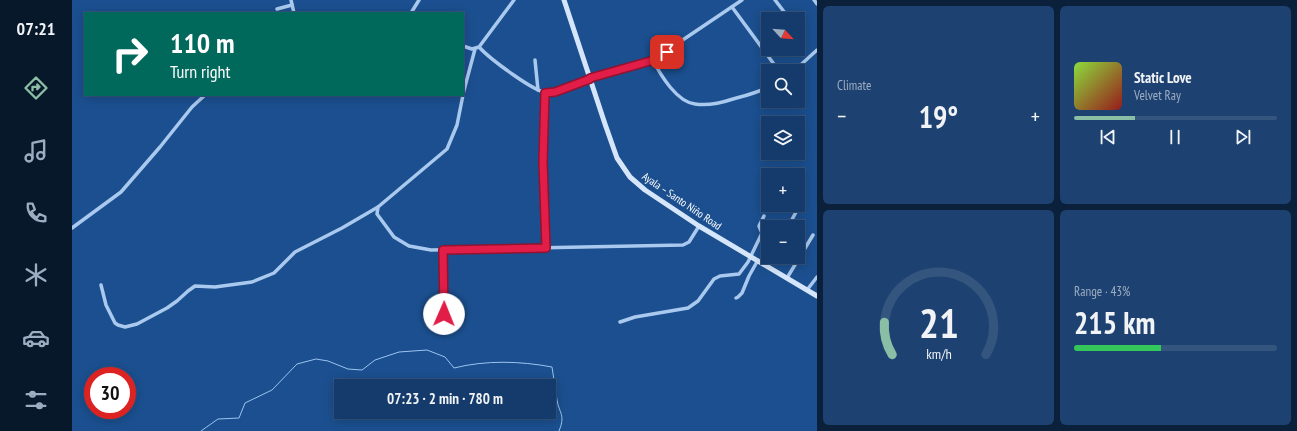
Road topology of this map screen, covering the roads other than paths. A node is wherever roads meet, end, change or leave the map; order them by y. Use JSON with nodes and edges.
{"nodes":[{"id":1,"x":291,"y":0,"type":"edge"},
{"id":2,"x":419,"y":0,"type":"edge"},
{"id":3,"x":514,"y":0,"type":"edge"},
{"id":4,"x":564,"y":0,"type":"edge"},
{"id":5,"x":742,"y":0,"type":"edge"},
{"id":6,"x":775,"y":0,"type":"edge"},
{"id":7,"x":814,"y":0,"type":"edge"},
{"id":8,"x":817,"y":4,"type":"edge"},
{"id":9,"x":292,"y":5,"type":"junction"},
{"id":10,"x":732,"y":7,"type":"junction"},
{"id":11,"x":277,"y":9,"type":"dead end"},
{"id":12,"x":294,"y":12,"type":"edge"},
{"id":13,"x":412,"y":12,"type":"edge"},
{"id":14,"x":784,"y":12,"type":"edge"},
{"id":15,"x":464,"y":46,"type":"edge"},
{"id":16,"x":479,"y":48,"type":"junction"},
{"id":17,"x":475,"y":49,"type":"junction"},
{"id":18,"x":817,"y":50,"type":"edge"},
{"id":19,"x":535,"y":60,"type":"dead end"},
{"id":20,"x":654,"y":60,"type":"junction"},
{"id":21,"x":774,"y":64,"type":"edge"},
{"id":22,"x":802,"y":64,"type":"edge"},
{"id":23,"x":590,"y":79,"type":"junction"},
{"id":24,"x":464,"y":90,"type":"edge"},
{"id":25,"x":538,"y":90,"type":"junction"},
{"id":26,"x":761,"y":90,"type":"edge"},
{"id":27,"x":545,"y":93,"type":"junction"},
{"id":28,"x":204,"y":96,"type":"edge"},
{"id":29,"x":463,"y":96,"type":"edge"},
{"id":30,"x":378,"y":207,"type":"junction"},
{"id":31,"x":764,"y":216,"type":"dead end"},
{"id":32,"x":699,"y":226,"type":"junction"},
{"id":33,"x":72,"y":228,"type":"edge"},
{"id":34,"x":813,"y":235,"type":"dead end"},
{"id":35,"x":546,"y":248,"type":"junction"},
{"id":36,"x":443,"y":250,"type":"junction"},
{"id":37,"x":751,"y":256,"type":"junction"},
{"id":38,"x":758,"y":260,"type":"junction"},
{"id":39,"x":766,"y":266,"type":"joint"},
{"id":40,"x":817,"y":277,"type":"edge"},
{"id":41,"x":787,"y":278,"type":"junction"},
{"id":42,"x":101,"y":285,"type":"dead end"},
{"id":43,"x":807,"y":290,"type":"junction"},
{"id":44,"x":817,"y":296,"type":"edge"},
{"id":45,"x":736,"y":298,"type":"dead end"},
{"id":46,"x":444,"y":314,"type":"dead end"},
{"id":47,"x":620,"y":322,"type":"dead end"}],
"edges":[{"from":1,"to":9,"type":"street"},
{"from":2,"to":13,"type":"street"},
{"from":3,"to":16,"type":"street"},
{"from":4,"to":23,"type":"street","name":"Ayala – Santo Niño Road"},
{"from":5,"to":10,"type":"street"},
{"from":6,"to":14,"type":"street"},
{"from":7,"to":8,"type":"street"},
{"from":9,"to":11,"type":"street"},
{"from":9,"to":12,"type":"street"},
{"from":10,"to":20,"type":"street"},
{"from":10,"to":21,"type":"street"},
{"from":15,"to":17,"type":"street"},
{"from":16,"to":17,"type":"street"},
{"from":16,"to":25,"type":"street"},
{"from":17,"to":24,"type":"street"},
{"from":18,"to":22,"type":"street"},
{"from":19,"to":25,"type":"street"},
{"from":20,"to":23,"type":"street"},
{"from":20,"to":26,"type":"street"},
{"from":23,"to":27,"type":"street"},
{"from":23,"to":32,"type":"street","name":"Ayala – Santo Niño Road"},
{"from":25,"to":27,"type":"street"},
{"from":27,"to":35,"type":"street"},
{"from":28,"to":33,"type":"street"},
{"from":29,"to":30,"type":"street"},
{"from":30,"to":36,"type":"street"},
{"from":30,"to":42,"type":"street"},
{"from":31,"to":37,"type":"street"},
{"from":32,"to":35,"type":"street"},
{"from":32,"to":37,"type":"street","name":"Ayala – Santo Niño Road"},
{"from":34,"to":41,"type":"street"},
{"from":35,"to":36,"type":"street"},
{"from":36,"to":46,"type":"street"},
{"from":37,"to":38,"type":"street","name":"Ayala – Santo Niño Road"},
{"from":37,"to":47,"type":"street"},
{"from":38,"to":39,"type":"street","name":"Ayala – Santo Niño Road"},
{"from":38,"to":45,"type":"street"},
{"from":39,"to":41,"type":"street","name":"Ayala – Santo Niño Road"},
{"from":40,"to":43,"type":"street"},
{"from":41,"to":43,"type":"street","name":"Ayala – Santo Niño Road"},
{"from":43,"to":44,"type":"street","name":"Ayala – Santo Niño Road"}]}
